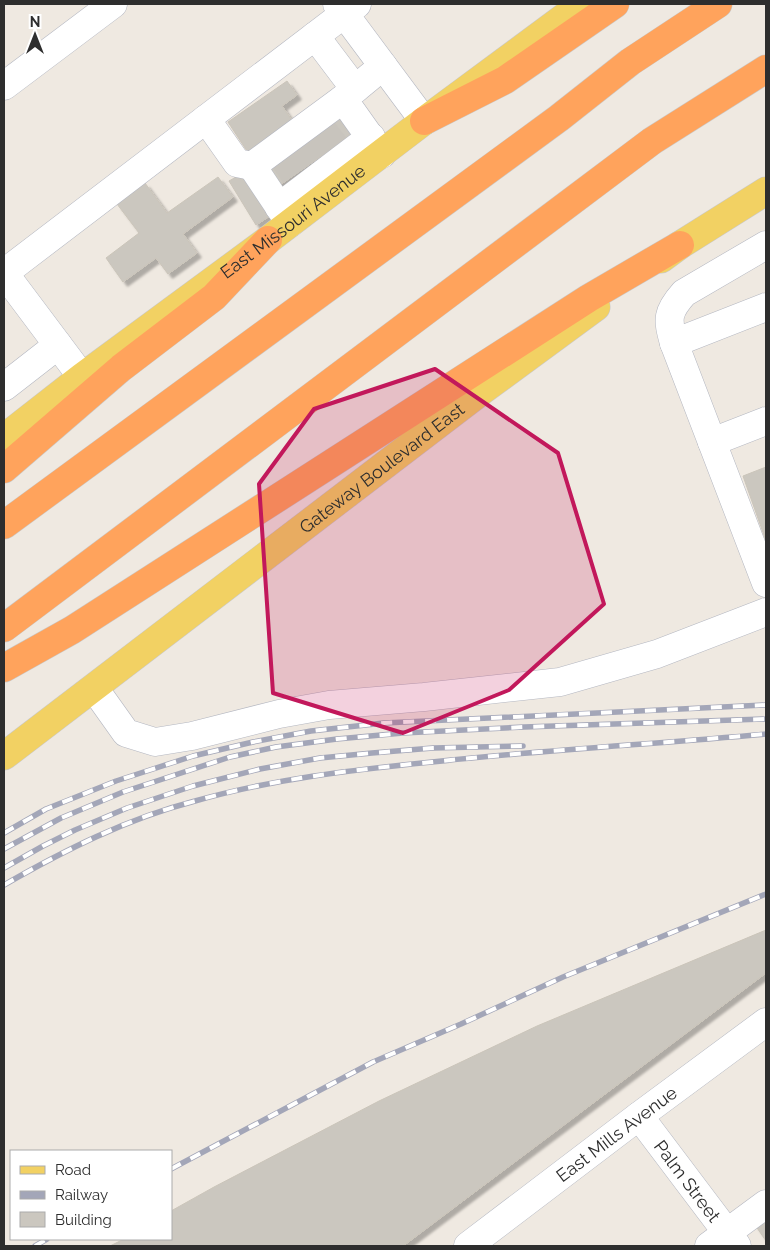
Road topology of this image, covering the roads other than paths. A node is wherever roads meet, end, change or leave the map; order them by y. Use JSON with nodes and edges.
{"nodes":[{"id":1,"x":113,"y":4,"type":"edge"},
{"id":2,"x":582,"y":4,"type":"edge"},
{"id":3,"x":615,"y":4,"type":"edge"},
{"id":4,"x":718,"y":4,"type":"edge"},
{"id":5,"x":346,"y":7,"type":"edge"},
{"id":6,"x":315,"y":36,"type":"junction"},
{"id":7,"x":383,"y":66,"type":"junction"},
{"id":8,"x":766,"y":69,"type":"edge"},
{"id":9,"x":4,"y":86,"type":"edge"},
{"id":10,"x":349,"y":94,"type":"junction"},
{"id":11,"x":206,"y":119,"type":"junction"},
{"id":12,"x":424,"y":121,"type":"junction"},
{"id":13,"x":376,"y":145,"type":"junction"},
{"id":14,"x":311,"y":155,"type":"junction"},
{"id":15,"x":252,"y":166,"type":"junction"},
{"id":16,"x":766,"y":191,"type":"edge"},
{"id":17,"x":284,"y":215,"type":"junction"},
{"id":18,"x":268,"y":240,"type":"junction"},
{"id":19,"x":680,"y":245,"type":"junction"},
{"id":20,"x":766,"y":245,"type":"edge"},
{"id":21,"x":4,"y":273,"type":"edge"},
{"id":22,"x":766,"y":306,"type":"edge"},
{"id":23,"x":674,"y":343,"type":"junction"},
{"id":24,"x":58,"y":345,"type":"junction"},
{"id":25,"x":82,"y":376,"type":"junction"},
{"id":26,"x":7,"y":379,"type":"edge"},
{"id":27,"x":766,"y":421,"type":"edge"},
{"id":28,"x":4,"y":438,"type":"edge"},
{"id":29,"x":712,"y":442,"type":"junction"},
{"id":30,"x":4,"y":469,"type":"edge"},
{"id":31,"x":4,"y":525,"type":"edge"},
{"id":32,"x":766,"y":583,"type":"edge"},
{"id":33,"x":766,"y":612,"type":"edge"},
{"id":34,"x":4,"y":628,"type":"edge"},
{"id":35,"x":4,"y":668,"type":"edge"},
{"id":36,"x":94,"y":688,"type":"junction"},
{"id":37,"x":4,"y":756,"type":"edge"},
{"id":38,"x":766,"y":1022,"type":"edge"},
{"id":39,"x":639,"y":1116,"type":"junction"},
{"id":40,"x":766,"y":1204,"type":"edge"},
{"id":41,"x":724,"y":1242,"type":"edge"},
{"id":42,"x":468,"y":1246,"type":"edge"}],
"edges":[{"from":1,"to":9,"type":"street"},
{"from":2,"to":12,"type":"main road","name":"East Missouri Avenue"},
{"from":3,"to":12,"type":"highway"},
{"from":4,"to":31,"type":"highway"},
{"from":5,"to":6,"type":"street"},
{"from":5,"to":7,"type":"street"},
{"from":6,"to":10,"type":"street"},
{"from":6,"to":11,"type":"street"},
{"from":7,"to":10,"type":"street"},
{"from":7,"to":12,"type":"street"},
{"from":8,"to":34,"type":"highway"},
{"from":10,"to":13,"type":"street"},
{"from":10,"to":14,"type":"street"},
{"from":11,"to":15,"type":"street"},
{"from":11,"to":21,"type":"street"},
{"from":12,"to":13,"type":"main road","name":"East Missouri Avenue"},
{"from":13,"to":14,"type":"main road","name":"East Missouri Avenue"},
{"from":14,"to":15,"type":"street"},
{"from":14,"to":17,"type":"main road","name":"East Missouri Avenue"},
{"from":15,"to":17,"type":"street"},
{"from":16,"to":19,"type":"main road","name":"Gateway Boulevard East"},
{"from":17,"to":18,"type":"main road","name":"East Missouri Avenue"},
{"from":18,"to":25,"type":"main road","name":"East Missouri Avenue"},
{"from":18,"to":30,"type":"highway"},
{"from":19,"to":35,"type":"highway"},
{"from":19,"to":36,"type":"main road","name":"Gateway Boulevard East"},
{"from":20,"to":23,"type":"street"},
{"from":21,"to":24,"type":"street"},
{"from":22,"to":23,"type":"street"},
{"from":23,"to":29,"type":"street"},
{"from":24,"to":25,"type":"street"},
{"from":24,"to":26,"type":"street"},
{"from":25,"to":28,"type":"main road","name":"East Missouri Avenue"},
{"from":27,"to":29,"type":"street"},
{"from":29,"to":32,"type":"street"},
{"from":33,"to":36,"type":"street"},
{"from":36,"to":37,"type":"main road","name":"Gateway Boulevard East"},
{"from":38,"to":39,"type":"street","name":"East Mills Avenue"},
{"from":39,"to":41,"type":"street","name":"Palm Street"},
{"from":39,"to":42,"type":"street","name":"East Mills Avenue"},
{"from":40,"to":41,"type":"street"}]}
